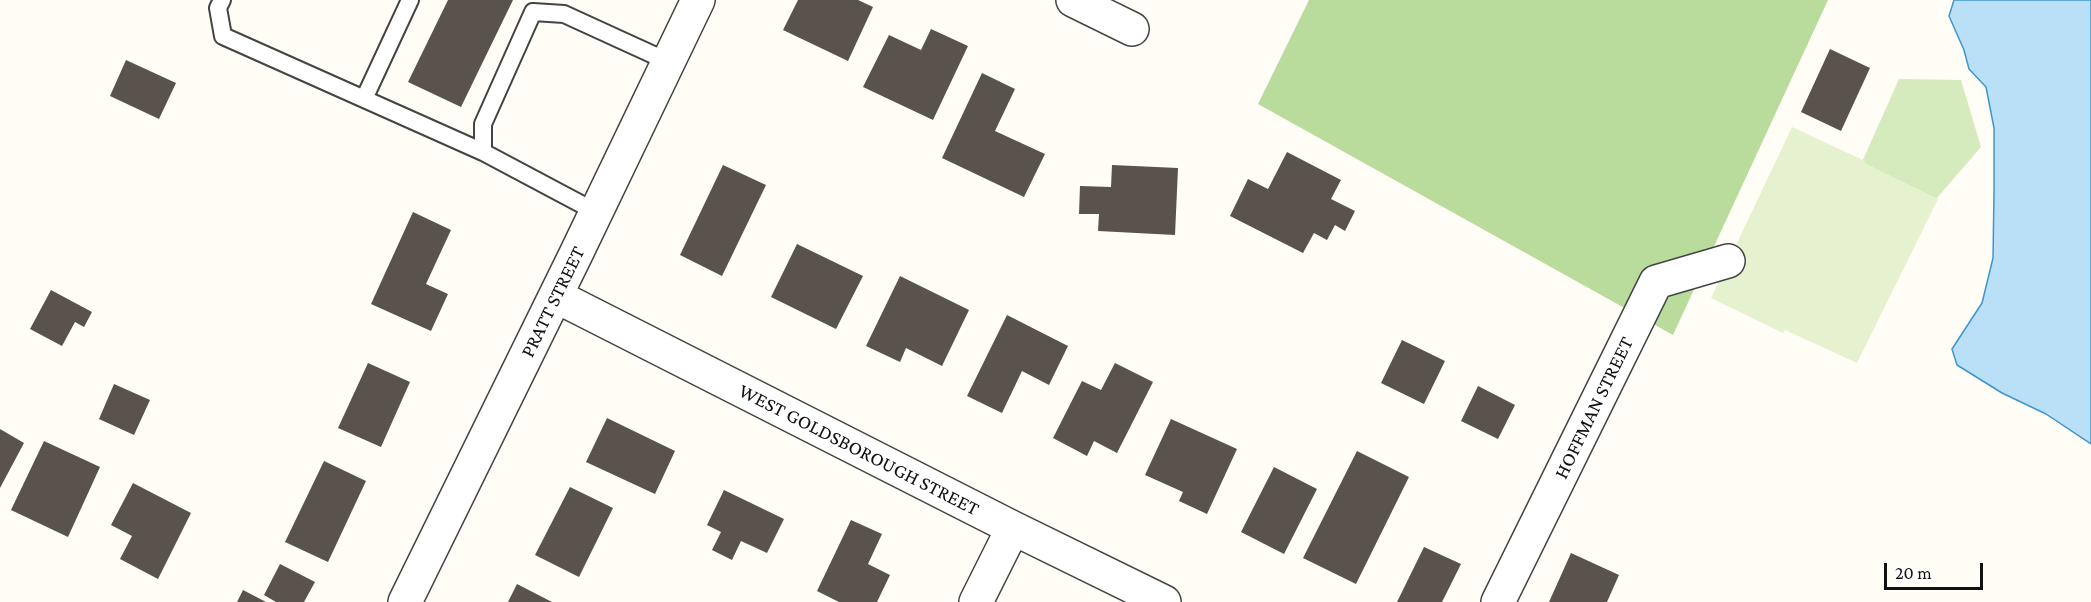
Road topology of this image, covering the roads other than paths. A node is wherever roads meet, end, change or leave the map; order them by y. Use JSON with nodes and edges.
{"nodes":[{"id":1,"x":222,"y":0,"type":"edge"},
{"id":2,"x":410,"y":0,"type":"edge"},
{"id":3,"x":698,"y":0,"type":"edge"},
{"id":4,"x":1073,"y":0,"type":"edge"},
{"id":5,"x":1132,"y":29,"type":"dead end"},
{"id":6,"x":669,"y":62,"type":"junction"},
{"id":7,"x":364,"y":99,"type":"junction"},
{"id":8,"x":483,"y":152,"type":"junction"},
{"id":9,"x":596,"y":212,"type":"junction"},
{"id":10,"x":1728,"y":261,"type":"dead end"},
{"id":11,"x":556,"y":296,"type":"junction"},
{"id":12,"x":1013,"y":528,"type":"junction"},
{"id":13,"x":405,"y":602,"type":"edge"},
{"id":14,"x":975,"y":602,"type":"edge"},
{"id":15,"x":1164,"y":602,"type":"edge"},
{"id":16,"x":1498,"y":602,"type":"edge"}],
"edges":[{"from":1,"to":7,"type":"lane"},
{"from":2,"to":7,"type":"lane"},
{"from":3,"to":6,"type":"street","name":"PRATT STREET"},
{"from":4,"to":5,"type":"street"},
{"from":6,"to":8,"type":"lane"},
{"from":6,"to":9,"type":"street","name":"PRATT STREET"},
{"from":7,"to":8,"type":"lane"},
{"from":8,"to":9,"type":"lane"},
{"from":9,"to":11,"type":"street","name":"PRATT STREET"},
{"from":10,"to":16,"type":"street","name":"HOFFMAN STREET"},
{"from":11,"to":12,"type":"street","name":"WEST GOLDSBOROUGH STREET"},
{"from":11,"to":13,"type":"street","name":"PRATT STREET"},
{"from":12,"to":14,"type":"street"},
{"from":12,"to":15,"type":"street","name":"WEST GOLDSBOROUGH STREET"}]}
